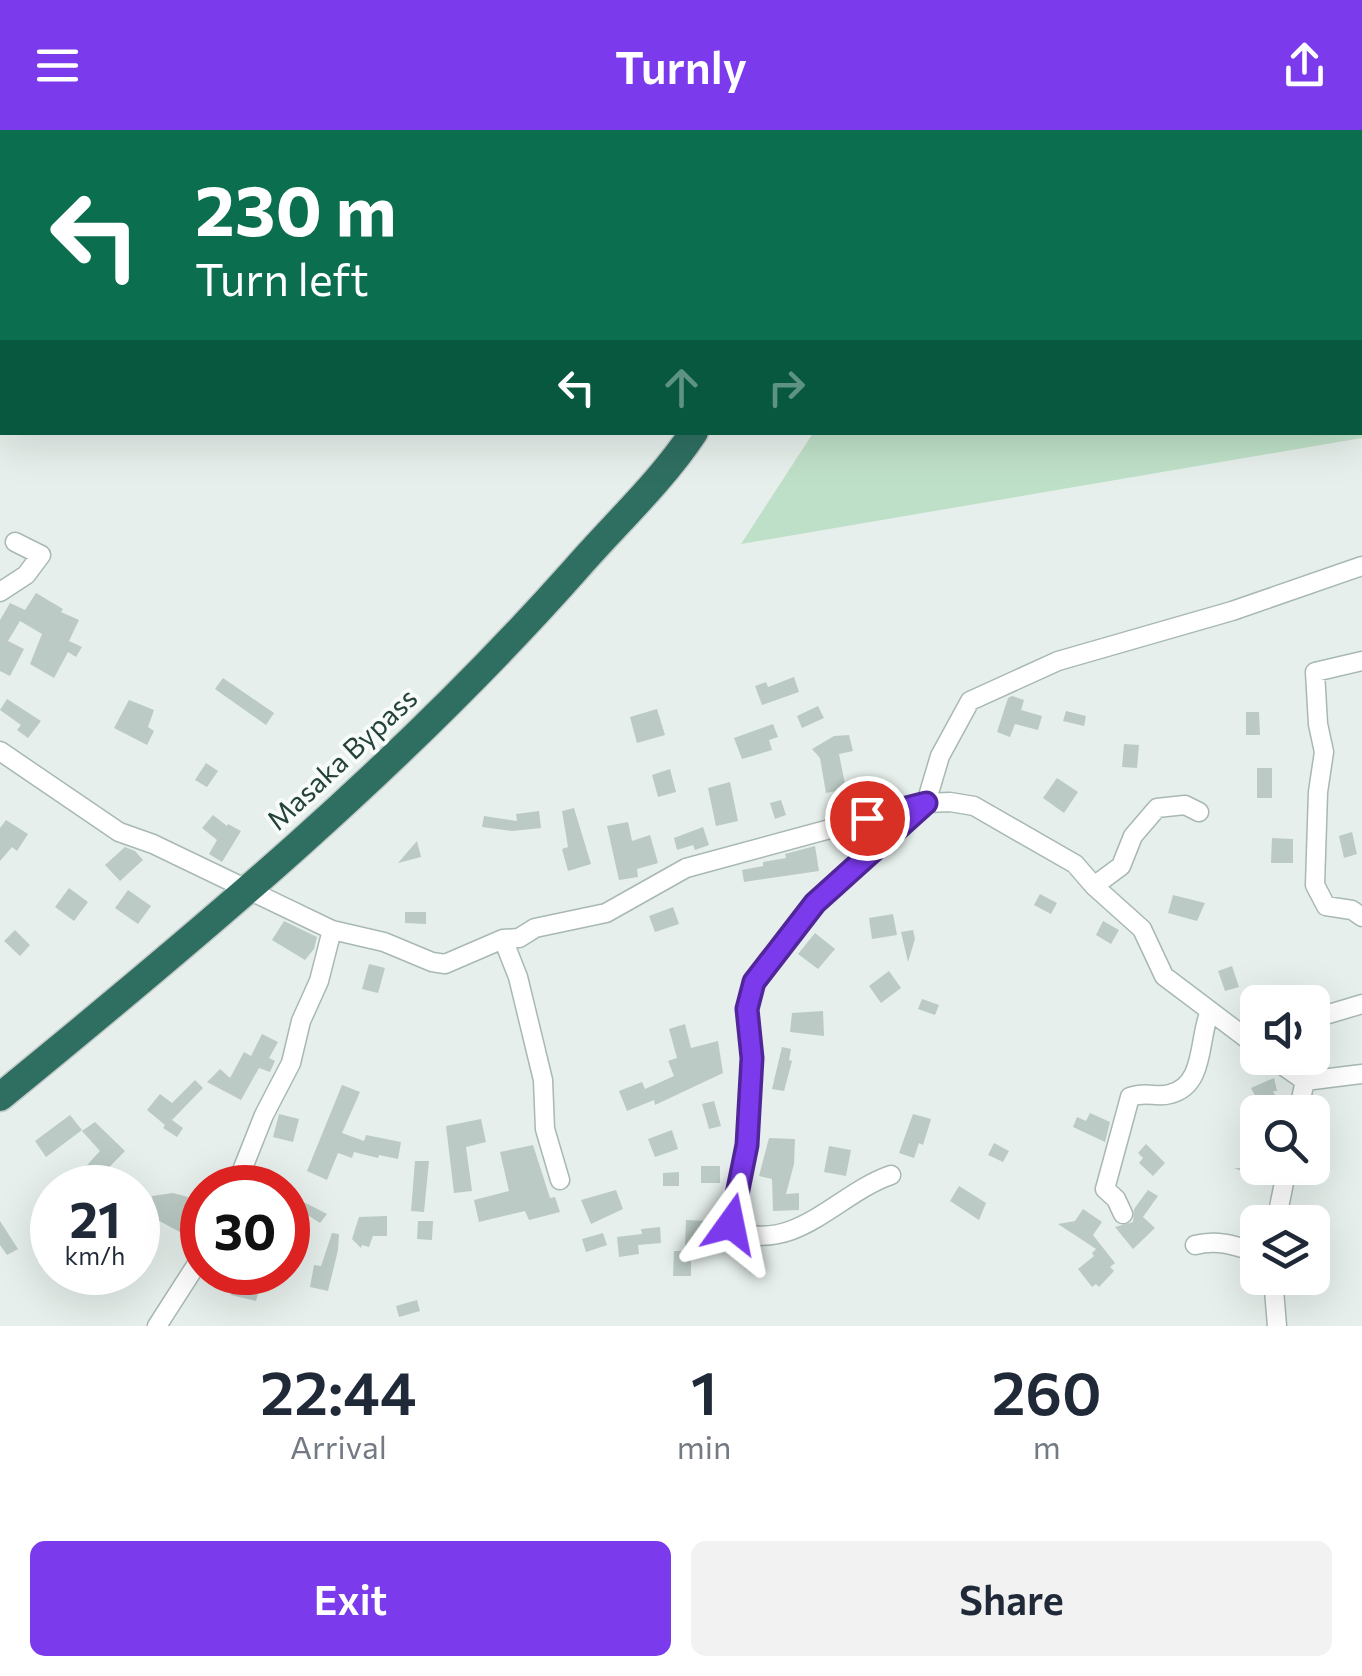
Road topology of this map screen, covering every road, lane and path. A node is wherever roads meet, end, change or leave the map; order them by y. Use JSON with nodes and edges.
{"nodes":[{"id":1,"x":691,"y":435,"type":"edge"},
{"id":2,"x":15,"y":542,"type":"dead end"},
{"id":3,"x":1362,"y":566,"type":"edge"},
{"id":4,"x":0,"y":592,"type":"edge"},
{"id":5,"x":1362,"y":662,"type":"edge"},
{"id":6,"x":0,"y":750,"type":"edge"},
{"id":7,"x":926,"y":803,"type":"junction"},
{"id":8,"x":1199,"y":812,"type":"dead end"},
{"id":9,"x":1094,"y":886,"type":"junction"},
{"id":10,"x":250,"y":890,"type":"junction"},
{"id":11,"x":1362,"y":917,"type":"edge"},
{"id":12,"x":332,"y":930,"type":"junction"},
{"id":13,"x":503,"y":939,"type":"junction"},
{"id":14,"x":1362,"y":1004,"type":"edge"},
{"id":15,"x":1210,"y":1011,"type":"junction"},
{"id":16,"x":1330,"y":1014,"type":"edge"},
{"id":17,"x":1240,"y":1031,"type":"edge"},
{"id":18,"x":1362,"y":1074,"type":"edge"},
{"id":19,"x":1296,"y":1075,"type":"edge"},
{"id":20,"x":1305,"y":1081,"type":"junction"},
{"id":21,"x":1302,"y":1095,"type":"edge"},
{"id":22,"x":0,"y":1096,"type":"edge"},
{"id":23,"x":244,"y":1165,"type":"edge"},
{"id":24,"x":891,"y":1175,"type":"dead end"},
{"id":25,"x":560,"y":1180,"type":"dead end"},
{"id":26,"x":1122,"y":1214,"type":"dead end"},
{"id":27,"x":1195,"y":1245,"type":"dead end"},
{"id":28,"x":1240,"y":1248,"type":"edge"},
{"id":29,"x":180,"y":1289,"type":"edge"},
{"id":30,"x":1274,"y":1295,"type":"edge"},
{"id":31,"x":156,"y":1326,"type":"edge"},
{"id":32,"x":1277,"y":1326,"type":"edge"}],
"edges":[{"from":1,"to":10,"type":"highway","name":"Masaka Bypass"},
{"from":2,"to":4,"type":"street"},
{"from":3,"to":7,"type":"street"},
{"from":5,"to":11,"type":"street"},
{"from":6,"to":10,"type":"street"},
{"from":7,"to":9,"type":"street"},
{"from":7,"to":13,"type":"street"},
{"from":7,"to":24,"type":"street"},
{"from":8,"to":9,"type":"street"},
{"from":9,"to":15,"type":"street"},
{"from":10,"to":12,"type":"street"},
{"from":10,"to":22,"type":"highway","name":"Masaka Bypass"},
{"from":12,"to":13,"type":"street"},
{"from":12,"to":23,"type":"street"},
{"from":13,"to":25,"type":"street"},
{"from":14,"to":16,"type":"street"},
{"from":15,"to":17,"type":"street"},
{"from":15,"to":26,"type":"street"},
{"from":18,"to":20,"type":"street"},
{"from":19,"to":20,"type":"street"},
{"from":20,"to":21,"type":"street"},
{"from":27,"to":28,"type":"street"},
{"from":29,"to":31,"type":"street"},
{"from":30,"to":32,"type":"street"}]}
